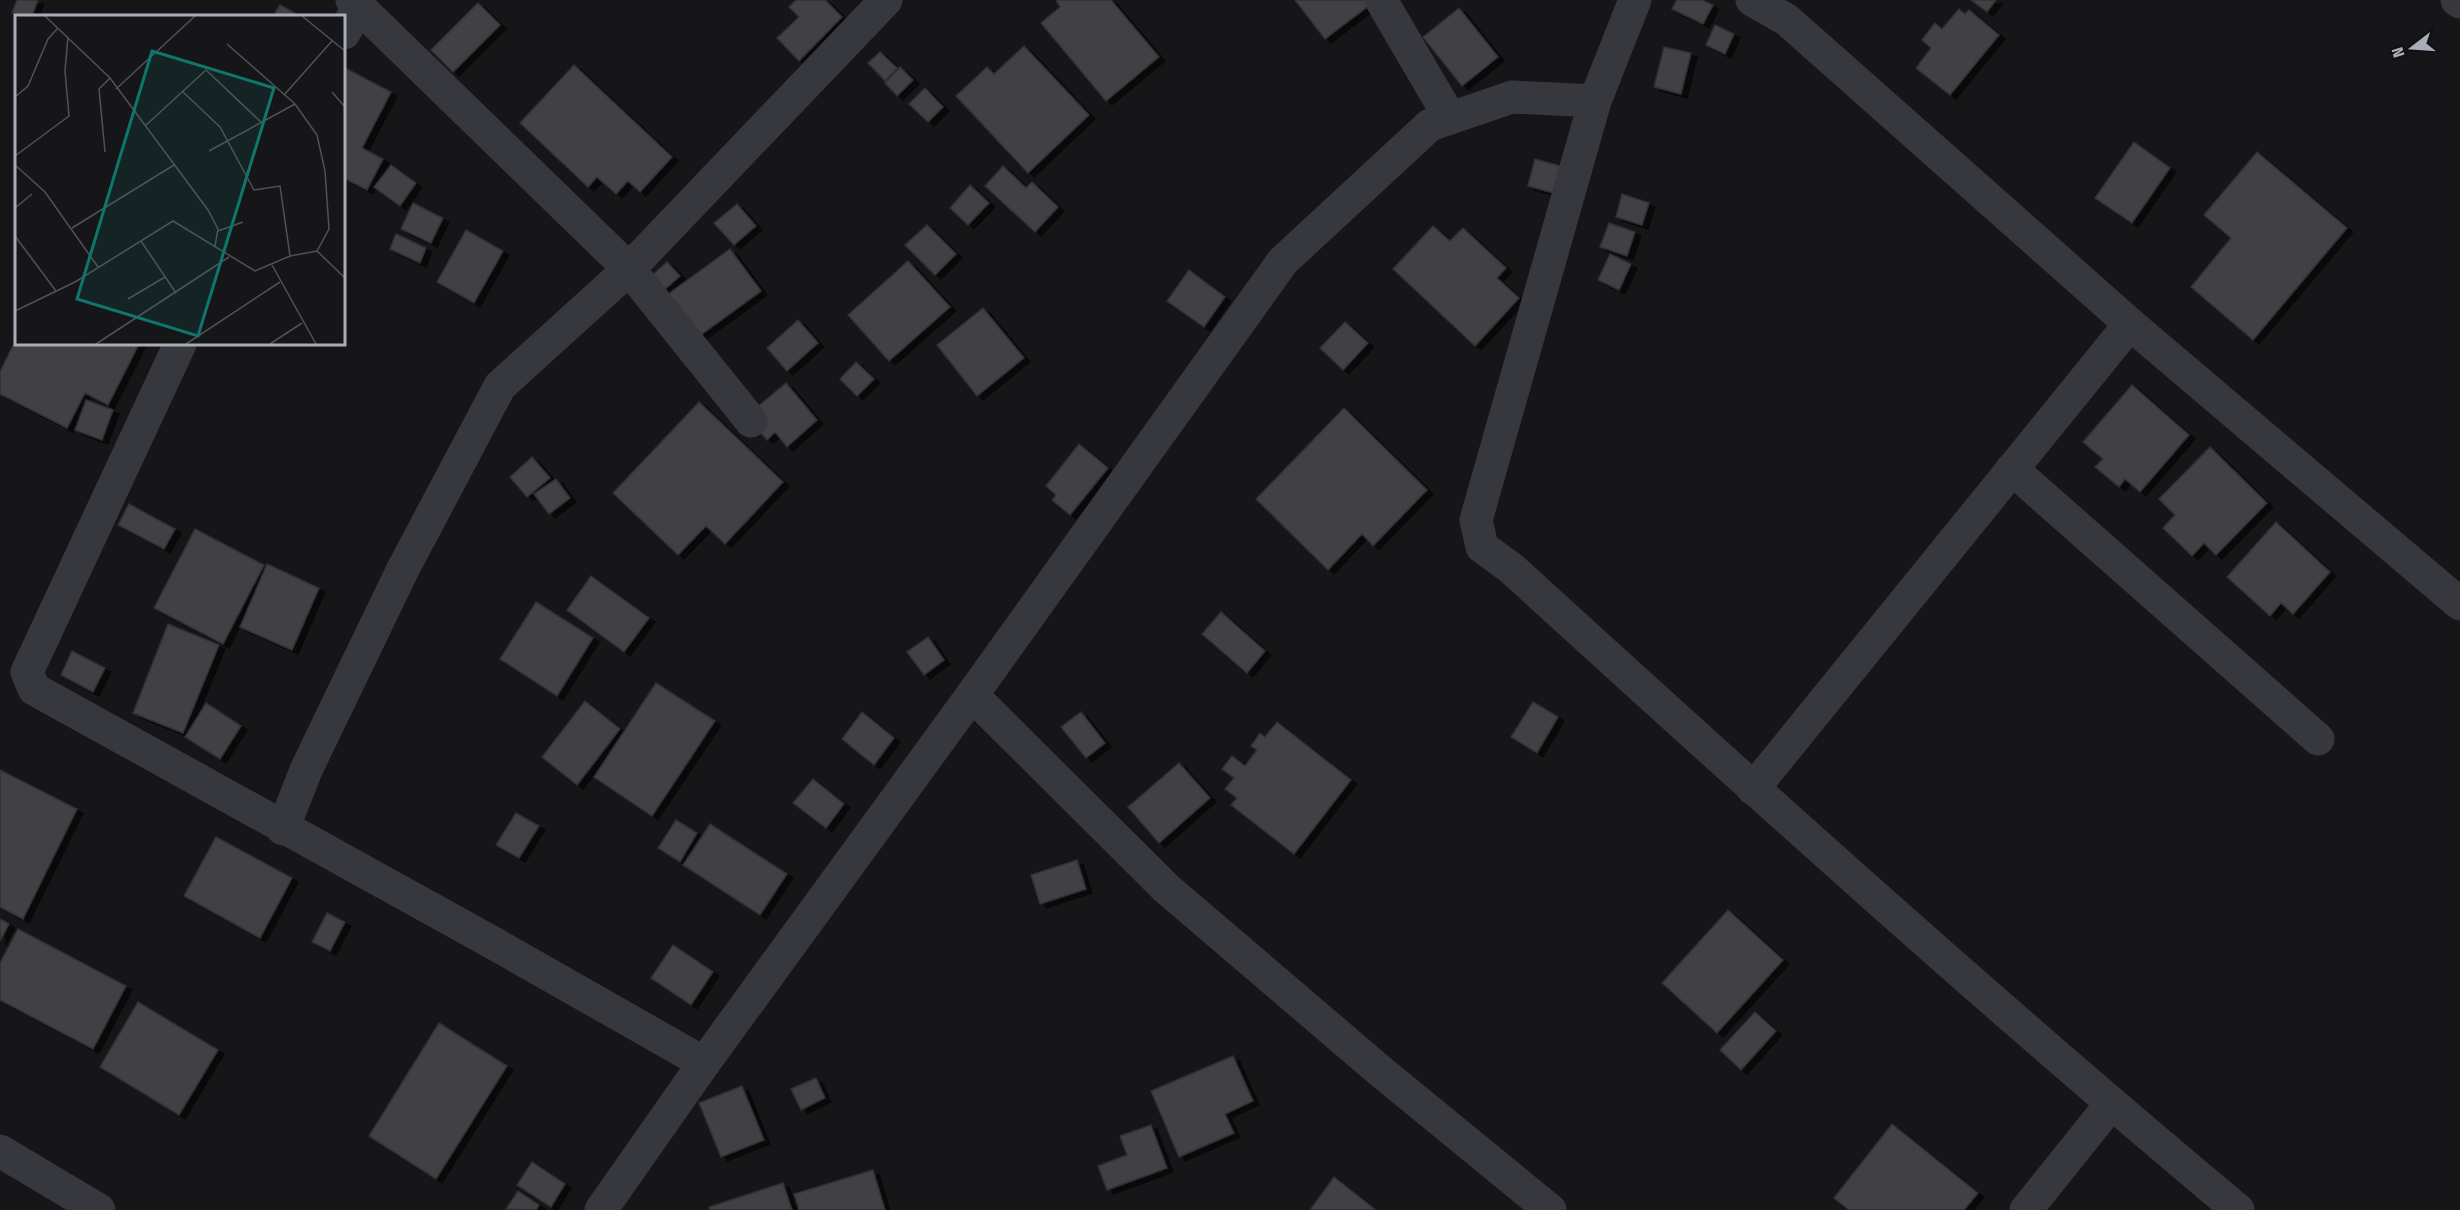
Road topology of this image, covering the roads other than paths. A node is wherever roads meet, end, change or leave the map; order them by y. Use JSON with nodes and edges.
{"nodes":[{"id":1,"x":886,"y":0,"type":"edge"},
{"id":2,"x":1381,"y":0,"type":"edge"},
{"id":3,"x":1635,"y":0,"type":"edge"},
{"id":4,"x":1752,"y":0,"type":"edge"},
{"id":5,"x":352,"y":13,"type":"edge"},
{"id":6,"x":1595,"y":101,"type":"junction"},
{"id":7,"x":1450,"y":118,"type":"junction"},
{"id":8,"x":629,"y":268,"type":"junction"},
{"id":9,"x":2130,"y":324,"type":"junction"},
{"id":10,"x":180,"y":345,"type":"edge"},
{"id":11,"x":751,"y":421,"type":"dead end"},
{"id":12,"x":2012,"y":469,"type":"junction"},
{"id":13,"x":2460,"y":604,"type":"edge"},
{"id":14,"x":972,"y":695,"type":"junction"},
{"id":15,"x":2318,"y":739,"type":"dead end"},
{"id":16,"x":1753,"y":789,"type":"junction"},
{"id":17,"x":284,"y":829,"type":"junction"},
{"id":18,"x":704,"y":1063,"type":"junction"},
{"id":19,"x":2111,"y":1104,"type":"junction"},
{"id":20,"x":0,"y":1151,"type":"edge"},
{"id":21,"x":99,"y":1210,"type":"edge"},
{"id":22,"x":601,"y":1210,"type":"edge"},
{"id":23,"x":1550,"y":1210,"type":"edge"},
{"id":24,"x":2026,"y":1210,"type":"edge"},
{"id":25,"x":2238,"y":1210,"type":"edge"}],
"edges":[{"from":1,"to":8,"type":"street"},
{"from":2,"to":7,"type":"street"},
{"from":3,"to":6,"type":"street"},
{"from":4,"to":9,"type":"street"},
{"from":5,"to":8,"type":"street"},
{"from":6,"to":7,"type":"street"},
{"from":6,"to":16,"type":"street"},
{"from":7,"to":14,"type":"street"},
{"from":8,"to":11,"type":"street"},
{"from":8,"to":17,"type":"street"},
{"from":9,"to":12,"type":"street"},
{"from":9,"to":13,"type":"street"},
{"from":10,"to":17,"type":"street"},
{"from":12,"to":15,"type":"street"},
{"from":12,"to":16,"type":"street"},
{"from":14,"to":18,"type":"street"},
{"from":14,"to":23,"type":"street"},
{"from":16,"to":19,"type":"street"},
{"from":17,"to":18,"type":"street"},
{"from":18,"to":22,"type":"street"},
{"from":19,"to":24,"type":"street"},
{"from":19,"to":25,"type":"street"},
{"from":20,"to":21,"type":"street"}]}
